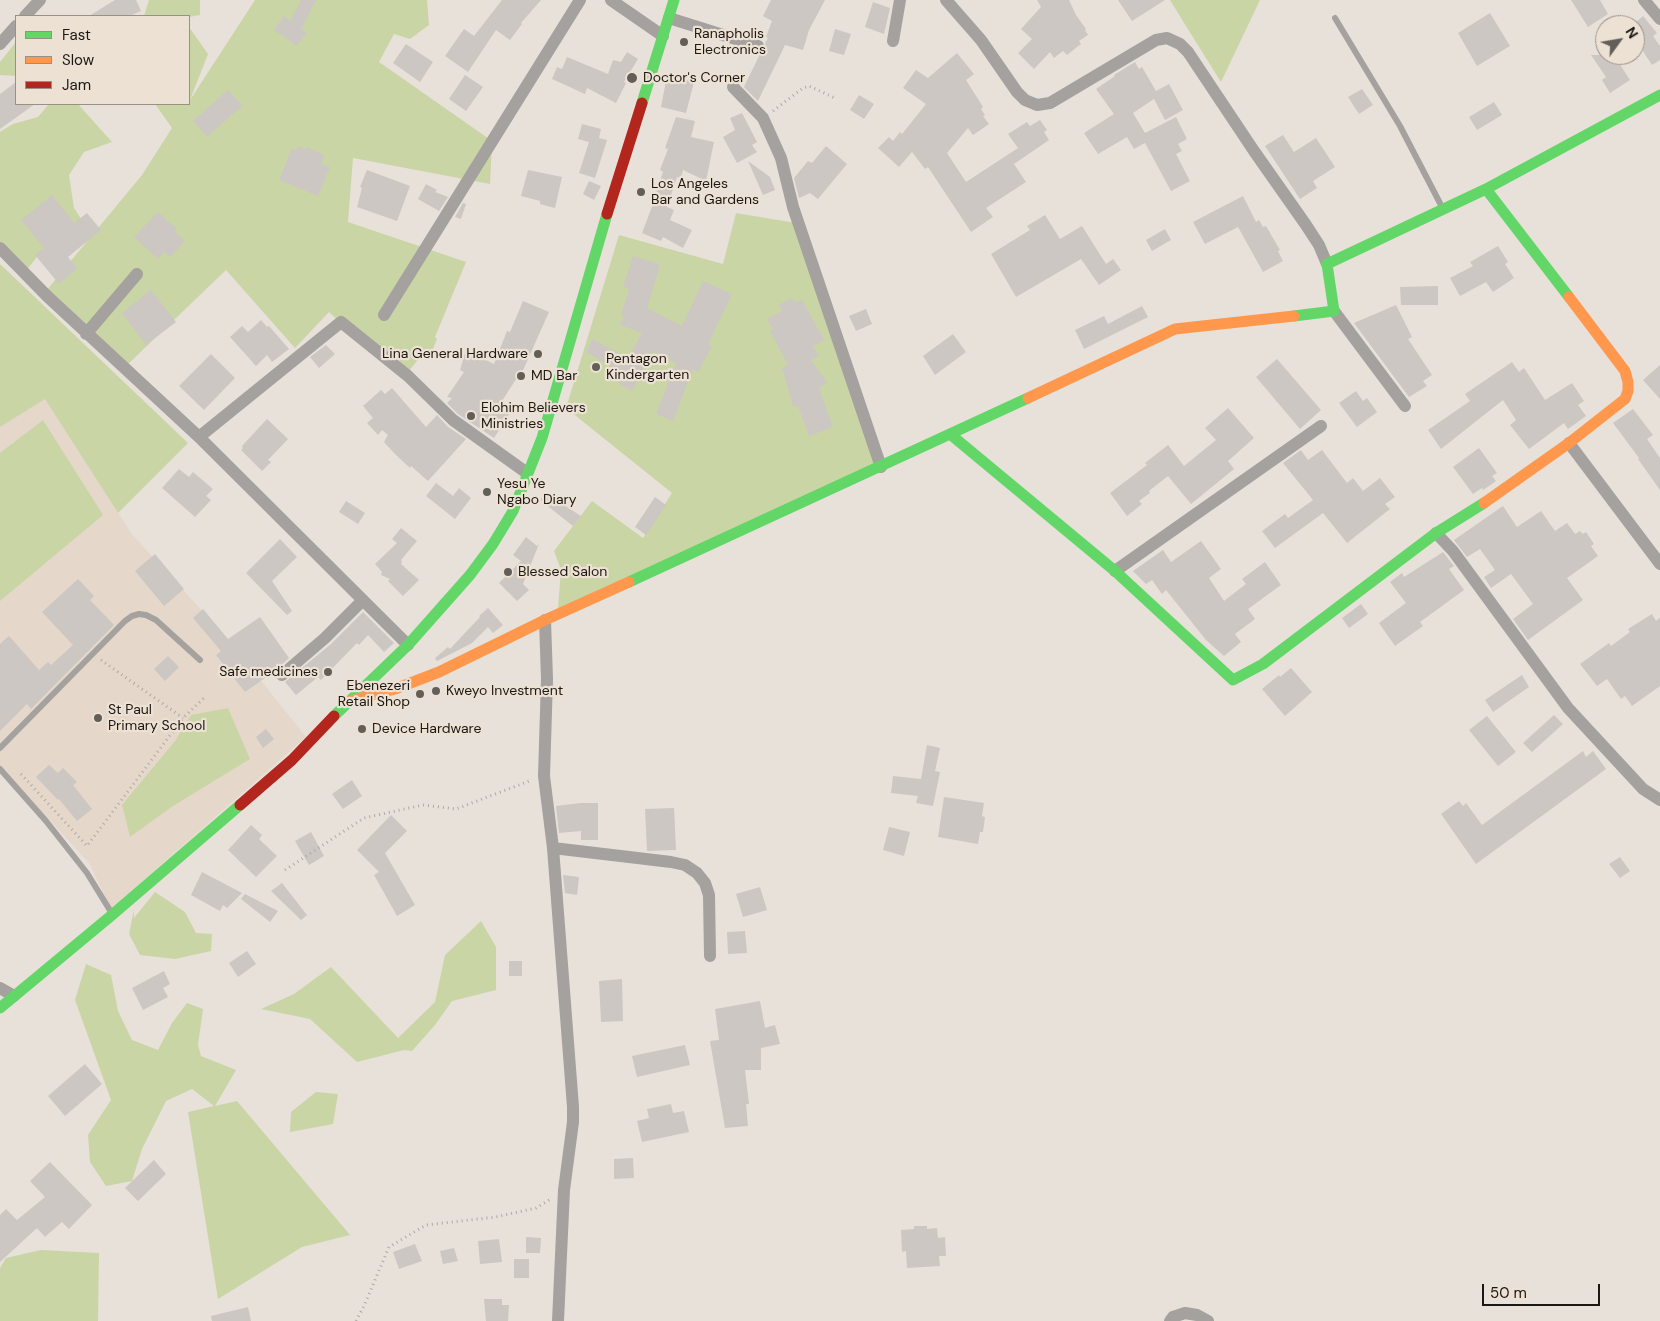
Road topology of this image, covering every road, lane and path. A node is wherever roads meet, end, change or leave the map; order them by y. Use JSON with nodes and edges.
{"nodes":[{"id":1,"x":40,"y":0,"type":"edge"},
{"id":2,"x":580,"y":0,"type":"edge"},
{"id":3,"x":611,"y":0,"type":"edge"},
{"id":4,"x":674,"y":0,"type":"edge"},
{"id":5,"x":900,"y":0,"type":"edge"},
{"id":6,"x":946,"y":0,"type":"edge"},
{"id":7,"x":1644,"y":0,"type":"edge"},
{"id":8,"x":26,"y":15,"type":"edge"},
{"id":9,"x":669,"y":18,"type":"junction"},
{"id":10,"x":1335,"y":18,"type":"dead end"},
{"id":11,"x":1660,"y":19,"type":"edge"},
{"id":12,"x":15,"y":27,"type":"edge"},
{"id":13,"x":663,"y":36,"type":"junction"},
{"id":14,"x":893,"y":41,"type":"dead end"},
{"id":15,"x":0,"y":44,"type":"edge"},
{"id":16,"x":758,"y":46,"type":"dead end"},
{"id":17,"x":733,"y":87,"type":"dead end"},
{"id":18,"x":1660,"y":96,"type":"edge"},
{"id":19,"x":837,"y":99,"type":"dead end"},
{"id":20,"x":763,"y":118,"type":"junction"},
{"id":21,"x":1486,"y":189,"type":"junction"},
{"id":22,"x":1444,"y":210,"type":"junction"},
{"id":23,"x":0,"y":248,"type":"edge"},
{"id":24,"x":1327,"y":264,"type":"junction"},
{"id":25,"x":137,"y":274,"type":"dead end"},
{"id":26,"x":1334,"y":311,"type":"junction"},
{"id":27,"x":384,"y":315,"type":"dead end"},
{"id":28,"x":86,"y":334,"type":"junction"},
{"id":29,"x":1405,"y":406,"type":"dead end"},
{"id":30,"x":1321,"y":426,"type":"dead end"},
{"id":31,"x":950,"y":434,"type":"junction"},
{"id":32,"x":199,"y":437,"type":"junction"},
{"id":33,"x":1569,"y":443,"type":"junction"},
{"id":34,"x":881,"y":467,"type":"junction"},
{"id":35,"x":527,"y":473,"type":"junction"},
{"id":36,"x":1436,"y":533,"type":"junction"},
{"id":37,"x":1660,"y":564,"type":"edge"},
{"id":38,"x":1115,"y":571,"type":"junction"},
{"id":39,"x":363,"y":600,"type":"junction"},
{"id":40,"x":544,"y":620,"type":"junction"},
{"id":41,"x":408,"y":645,"type":"junction"},
{"id":42,"x":92,"y":654,"type":"junction"},
{"id":43,"x":200,"y":660,"type":"dead end"},
{"id":44,"x":282,"y":675,"type":"dead end"},
{"id":45,"x":206,"y":696,"type":"dead end"},
{"id":46,"x":347,"y":702,"type":"junction"},
{"id":47,"x":183,"y":718,"type":"junction"},
{"id":48,"x":0,"y":748,"type":"edge"},
{"id":49,"x":0,"y":769,"type":"edge"},
{"id":50,"x":20,"y":773,"type":"dead end"},
{"id":51,"x":544,"y":776,"type":"junction"},
{"id":52,"x":1660,"y":800,"type":"edge"},
{"id":53,"x":552,"y":848,"type":"junction"},
{"id":54,"x":285,"y":870,"type":"dead end"},
{"id":55,"x":112,"y":915,"type":"junction"},
{"id":56,"x":710,"y":956,"type":"dead end"},
{"id":57,"x":0,"y":988,"type":"edge"},
{"id":58,"x":14,"y":996,"type":"junction"},
{"id":59,"x":0,"y":1008,"type":"edge"},
{"id":60,"x":564,"y":1190,"type":"junction"},
{"id":61,"x":356,"y":1321,"type":"edge"},
{"id":62,"x":558,"y":1321,"type":"edge"},
{"id":63,"x":1170,"y":1321,"type":"edge"},
{"id":64,"x":1208,"y":1321,"type":"edge"}],
"edges":[{"from":1,"to":8,"type":"street"},
{"from":2,"to":27,"type":"street"},
{"from":3,"to":13,"type":"street"},
{"from":4,"to":9,"type":"street"},
{"from":5,"to":14,"type":"street"},
{"from":6,"to":24,"type":"street"},
{"from":7,"to":11,"type":"street"},
{"from":9,"to":13,"type":"street"},
{"from":9,"to":16,"type":"street"},
{"from":10,"to":22,"type":"lane"},
{"from":12,"to":15,"type":"street"},
{"from":13,"to":35,"type":"street"},
{"from":17,"to":20,"type":"street"},
{"from":18,"to":21,"type":"street"},
{"from":19,"to":20,"type":"path"},
{"from":20,"to":34,"type":"street"},
{"from":21,"to":22,"type":"street"},
{"from":21,"to":33,"type":"street"},
{"from":22,"to":24,"type":"street"},
{"from":23,"to":28,"type":"street"},
{"from":24,"to":26,"type":"street"},
{"from":25,"to":28,"type":"street"},
{"from":26,"to":29,"type":"street"},
{"from":26,"to":31,"type":"street"},
{"from":28,"to":32,"type":"street"},
{"from":30,"to":38,"type":"street"},
{"from":31,"to":34,"type":"street"},
{"from":31,"to":38,"type":"street"},
{"from":32,"to":35,"type":"street"},
{"from":32,"to":39,"type":"street"},
{"from":33,"to":36,"type":"street"},
{"from":33,"to":37,"type":"street"},
{"from":34,"to":40,"type":"street"},
{"from":35,"to":41,"type":"street"},
{"from":36,"to":38,"type":"street"},
{"from":36,"to":52,"type":"street"},
{"from":39,"to":41,"type":"street"},
{"from":39,"to":44,"type":"street"},
{"from":40,"to":46,"type":"street"},
{"from":40,"to":51,"type":"street"},
{"from":41,"to":46,"type":"street"},
{"from":42,"to":43,"type":"lane"},
{"from":42,"to":47,"type":"path"},
{"from":42,"to":48,"type":"lane"},
{"from":45,"to":47,"type":"path"},
{"from":46,"to":55,"type":"street"},
{"from":47,"to":50,"type":"path"},
{"from":49,"to":55,"type":"lane"},
{"from":51,"to":53,"type":"street"},
{"from":51,"to":54,"type":"path"},
{"from":53,"to":56,"type":"street"},
{"from":53,"to":60,"type":"street"},
{"from":55,"to":58,"type":"street"},
{"from":57,"to":58,"type":"street"},
{"from":58,"to":59,"type":"street"},
{"from":60,"to":61,"type":"path"},
{"from":60,"to":62,"type":"street"},
{"from":63,"to":64,"type":"street"}]}
